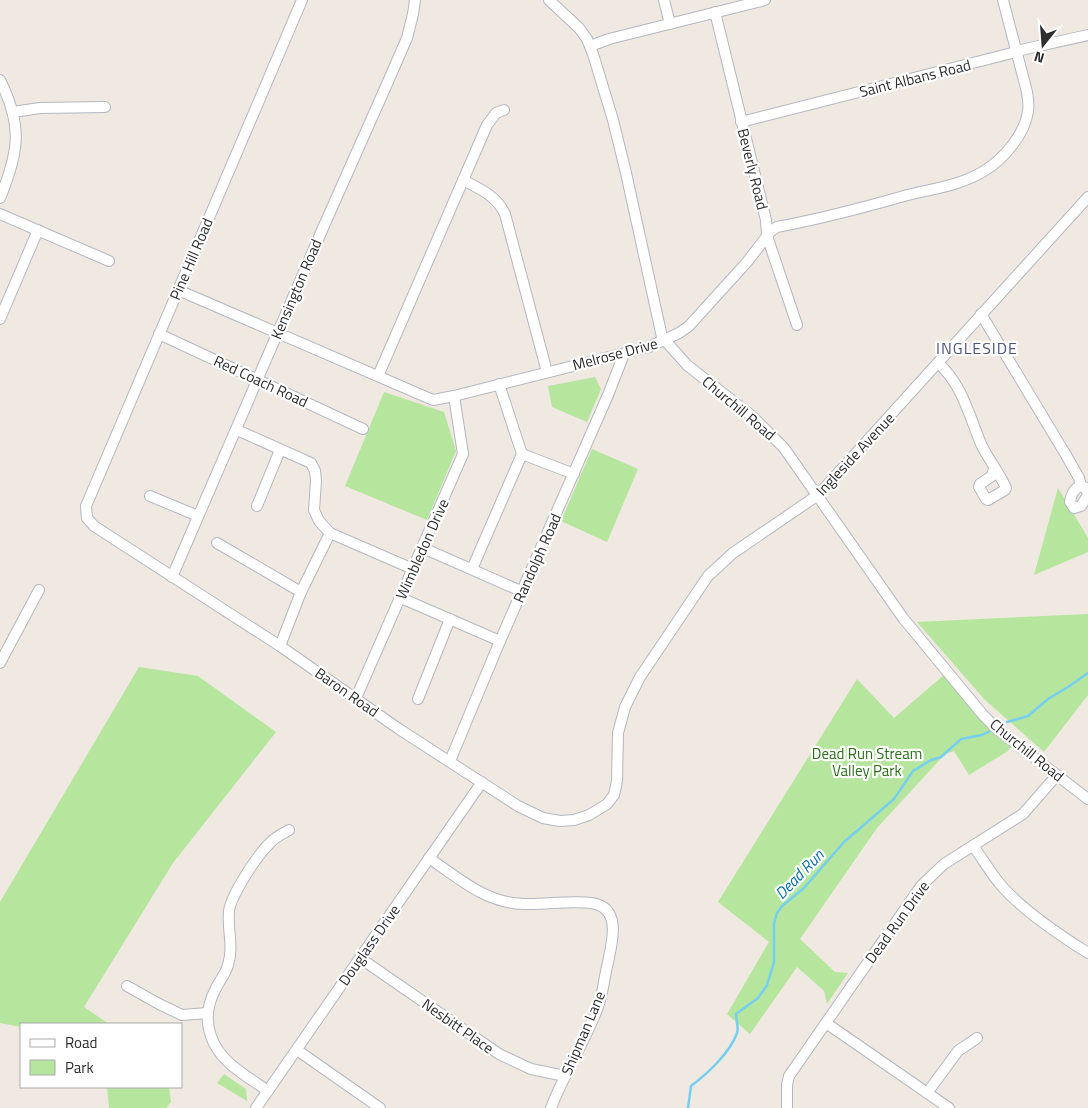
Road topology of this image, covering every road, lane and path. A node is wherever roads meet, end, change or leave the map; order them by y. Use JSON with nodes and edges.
{"nodes":[{"id":1,"x":302,"y":0,"type":"edge"},
{"id":2,"x":415,"y":0,"type":"edge"},
{"id":3,"x":548,"y":0,"type":"edge"},
{"id":4,"x":664,"y":0,"type":"edge"},
{"id":5,"x":765,"y":0,"type":"edge"},
{"id":6,"x":1003,"y":0,"type":"edge"},
{"id":7,"x":715,"y":12,"type":"junction"},
{"id":8,"x":670,"y":24,"type":"junction"},
{"id":9,"x":1088,"y":35,"type":"edge"},
{"id":10,"x":590,"y":46,"type":"junction"},
{"id":11,"x":1016,"y":52,"type":"junction"},
{"id":12,"x":0,"y":80,"type":"edge"},
{"id":13,"x":105,"y":107,"type":"dead end"},
{"id":14,"x":504,"y":110,"type":"dead end"},
{"id":15,"x":13,"y":112,"type":"junction"},
{"id":16,"x":741,"y":122,"type":"junction"},
{"id":17,"x":463,"y":180,"type":"junction"},
{"id":18,"x":1088,"y":197,"type":"edge"},
{"id":19,"x":0,"y":198,"type":"edge"},
{"id":20,"x":0,"y":214,"type":"edge"},
{"id":21,"x":38,"y":230,"type":"junction"},
{"id":22,"x":767,"y":236,"type":"junction"},
{"id":23,"x":109,"y":260,"type":"dead end"},
{"id":24,"x":178,"y":290,"type":"junction"},
{"id":25,"x":981,"y":314,"type":"junction"},
{"id":26,"x":0,"y":319,"type":"edge"},
{"id":27,"x":797,"y":325,"type":"dead end"},
{"id":28,"x":278,"y":333,"type":"junction"},
{"id":29,"x":159,"y":334,"type":"junction"},
{"id":30,"x":664,"y":341,"type":"junction"},
{"id":31,"x":624,"y":354,"type":"junction"},
{"id":32,"x":938,"y":363,"type":"junction"},
{"id":33,"x":547,"y":372,"type":"junction"},
{"id":34,"x":378,"y":376,"type":"junction"},
{"id":35,"x":257,"y":379,"type":"junction"},
{"id":36,"x":499,"y":384,"type":"junction"},
{"id":37,"x":454,"y":396,"type":"junction"},
{"id":38,"x":363,"y":429,"type":"dead end"},
{"id":39,"x":236,"y":430,"type":"junction"},
{"id":40,"x":280,"y":450,"type":"junction"},
{"id":41,"x":522,"y":454,"type":"junction"},
{"id":42,"x":994,"y":468,"type":"dead end"},
{"id":43,"x":574,"y":474,"type":"junction"},
{"id":44,"x":1081,"y":486,"type":"dead end"},
{"id":45,"x":818,"y":495,"type":"junction"},
{"id":46,"x":150,"y":496,"type":"dead end"},
{"id":47,"x":257,"y":506,"type":"dead end"},
{"id":48,"x":198,"y":516,"type":"junction"},
{"id":49,"x":87,"y":518,"type":"joint"},
{"id":50,"x":330,"y":533,"type":"junction"},
{"id":51,"x":217,"y":543,"type":"dead end"},
{"id":52,"x":422,"y":548,"type":"junction"},
{"id":53,"x":413,"y":569,"type":"junction"},
{"id":54,"x":472,"y":569,"type":"junction"},
{"id":55,"x":172,"y":577,"type":"junction"},
{"id":56,"x":39,"y":590,"type":"dead end"},
{"id":57,"x":301,"y":592,"type":"junction"},
{"id":58,"x":523,"y":592,"type":"junction"},
{"id":59,"x":401,"y":598,"type":"junction"},
{"id":60,"x":450,"y":620,"type":"junction"},
{"id":61,"x":500,"y":641,"type":"junction"},
{"id":62,"x":280,"y":646,"type":"junction"},
{"id":63,"x":0,"y":663,"type":"edge"},
{"id":64,"x":356,"y":698,"type":"junction"},
{"id":65,"x":418,"y":699,"type":"dead end"},
{"id":66,"x":450,"y":761,"type":"junction"},
{"id":67,"x":1058,"y":775,"type":"junction"},
{"id":68,"x":482,"y":782,"type":"junction"},
{"id":69,"x":614,"y":795,"type":"joint"},
{"id":70,"x":1088,"y":798,"type":"edge"},
{"id":71,"x":289,"y":830,"type":"dead end"},
{"id":72,"x":973,"y":846,"type":"junction"},
{"id":73,"x":429,"y":858,"type":"junction"},
{"id":74,"x":1088,"y":953,"type":"edge"},
{"id":75,"x":360,"y":958,"type":"junction"},
{"id":76,"x":127,"y":986,"type":"dead end"},
{"id":77,"x":208,"y":1013,"type":"junction"},
{"id":78,"x":826,"y":1023,"type":"junction"},
{"id":79,"x":978,"y":1038,"type":"dead end"},
{"id":80,"x":297,"y":1050,"type":"junction"},
{"id":81,"x":565,"y":1076,"type":"junction"},
{"id":82,"x":268,"y":1091,"type":"junction"},
{"id":83,"x":927,"y":1093,"type":"junction"},
{"id":84,"x":256,"y":1108,"type":"edge"},
{"id":85,"x":380,"y":1108,"type":"edge"},
{"id":86,"x":551,"y":1108,"type":"edge"},
{"id":87,"x":787,"y":1108,"type":"edge"},
{"id":88,"x":949,"y":1108,"type":"edge"}],
"edges":[{"from":1,"to":24,"type":"street","name":"Pine Hill Road"},
{"from":2,"to":28,"type":"street","name":"Kensington Road"},
{"from":3,"to":10,"type":"street","name":"Churchill Road"},
{"from":4,"to":8,"type":"street"},
{"from":5,"to":7,"type":"street"},
{"from":6,"to":11,"type":"street"},
{"from":7,"to":8,"type":"street"},
{"from":7,"to":16,"type":"street","name":"Beverly Road"},
{"from":8,"to":10,"type":"street"},
{"from":9,"to":11,"type":"street","name":"Saint Albans Road"},
{"from":10,"to":30,"type":"street","name":"Churchill Road"},
{"from":11,"to":16,"type":"street","name":"Saint Albans Road"},
{"from":11,"to":22,"type":"street","name":"Melrose Drive"},
{"from":12,"to":15,"type":"street"},
{"from":13,"to":15,"type":"street"},
{"from":14,"to":17,"type":"street"},
{"from":15,"to":19,"type":"street"},
{"from":16,"to":22,"type":"street","name":"Beverly Road"},
{"from":17,"to":33,"type":"street"},
{"from":17,"to":34,"type":"street"},
{"from":18,"to":25,"type":"street","name":"Ingleside Avenue"},
{"from":20,"to":21,"type":"street"},
{"from":21,"to":23,"type":"street"},
{"from":21,"to":26,"type":"street"},
{"from":22,"to":27,"type":"street","name":"Beverly Road"},
{"from":22,"to":30,"type":"street","name":"Melrose Drive"},
{"from":24,"to":28,"type":"street","name":"Melrose Drive"},
{"from":24,"to":29,"type":"street","name":"Pine Hill Road"},
{"from":25,"to":32,"type":"street","name":"Ingleside Avenue"},
{"from":25,"to":44,"type":"street"},
{"from":28,"to":34,"type":"street","name":"Melrose Drive"},
{"from":28,"to":35,"type":"street","name":"Kensington Road"},
{"from":29,"to":35,"type":"street","name":"Red Coach Road"},
{"from":29,"to":49,"type":"street","name":"Pine Hill Road"},
{"from":30,"to":31,"type":"street","name":"Melrose Drive"},
{"from":30,"to":45,"type":"street","name":"Churchill Road"},
{"from":31,"to":33,"type":"street","name":"Melrose Drive"},
{"from":31,"to":43,"type":"street","name":"Randolph Road"},
{"from":32,"to":42,"type":"street"},
{"from":32,"to":45,"type":"street","name":"Ingleside Avenue"},
{"from":33,"to":36,"type":"street","name":"Melrose Drive"},
{"from":34,"to":37,"type":"street","name":"Melrose Drive"},
{"from":35,"to":38,"type":"street","name":"Red Coach Road"},
{"from":35,"to":39,"type":"street","name":"Kensington Road"},
{"from":36,"to":37,"type":"street","name":"Melrose Drive"},
{"from":36,"to":41,"type":"street"},
{"from":37,"to":52,"type":"street","name":"Wimbledon Drive"},
{"from":39,"to":40,"type":"street"},
{"from":39,"to":48,"type":"street","name":"Kensington Road"},
{"from":40,"to":47,"type":"street"},
{"from":40,"to":50,"type":"street"},
{"from":41,"to":43,"type":"street"},
{"from":41,"to":54,"type":"street"},
{"from":43,"to":58,"type":"street","name":"Randolph Road"},
{"from":45,"to":67,"type":"street","name":"Churchill Road"},
{"from":45,"to":69,"type":"street","name":"Ingleside Avenue"},
{"from":46,"to":48,"type":"street"},
{"from":48,"to":55,"type":"street","name":"Kensington Road"},
{"from":49,"to":55,"type":"street","name":"Baron Road"},
{"from":50,"to":53,"type":"street"},
{"from":50,"to":57,"type":"street"},
{"from":51,"to":57,"type":"street"},
{"from":52,"to":53,"type":"street","name":"Wimbledon Drive"},
{"from":52,"to":54,"type":"street"},
{"from":53,"to":59,"type":"street","name":"Wimbledon Drive"},
{"from":54,"to":58,"type":"street"},
{"from":55,"to":62,"type":"street","name":"Baron Road"},
{"from":56,"to":63,"type":"street"},
{"from":57,"to":62,"type":"street"},
{"from":58,"to":61,"type":"street","name":"Randolph Road"},
{"from":59,"to":60,"type":"street"},
{"from":59,"to":64,"type":"street","name":"Wimbledon Drive"},
{"from":60,"to":61,"type":"street"},
{"from":60,"to":65,"type":"street"},
{"from":61,"to":66,"type":"street","name":"Randolph Road"},
{"from":62,"to":64,"type":"street","name":"Baron Road"},
{"from":64,"to":66,"type":"street","name":"Baron Road"},
{"from":66,"to":68,"type":"street","name":"Baron Road"},
{"from":67,"to":70,"type":"street","name":"Churchill Road"},
{"from":67,"to":72,"type":"street","name":"Dead Run Drive"},
{"from":68,"to":69,"type":"street","name":"Baron Road"},
{"from":68,"to":73,"type":"street","name":"Douglass Drive"},
{"from":71,"to":77,"type":"street"},
{"from":72,"to":74,"type":"street"},
{"from":72,"to":78,"type":"street","name":"Dead Run Drive"},
{"from":73,"to":75,"type":"street","name":"Douglass Drive"},
{"from":73,"to":81,"type":"street","name":"Shipman Lane"},
{"from":75,"to":80,"type":"street","name":"Douglass Drive"},
{"from":75,"to":81,"type":"street","name":"Nesbitt Place"},
{"from":76,"to":77,"type":"street"},
{"from":77,"to":82,"type":"street"},
{"from":78,"to":83,"type":"street"},
{"from":78,"to":87,"type":"street","name":"Dead Run Drive"},
{"from":79,"to":83,"type":"street"},
{"from":80,"to":82,"type":"street","name":"Douglass Drive"},
{"from":80,"to":85,"type":"street"},
{"from":81,"to":86,"type":"street","name":"Shipman Lane"},
{"from":82,"to":84,"type":"street","name":"Douglass Drive"},
{"from":83,"to":88,"type":"street"}]}
